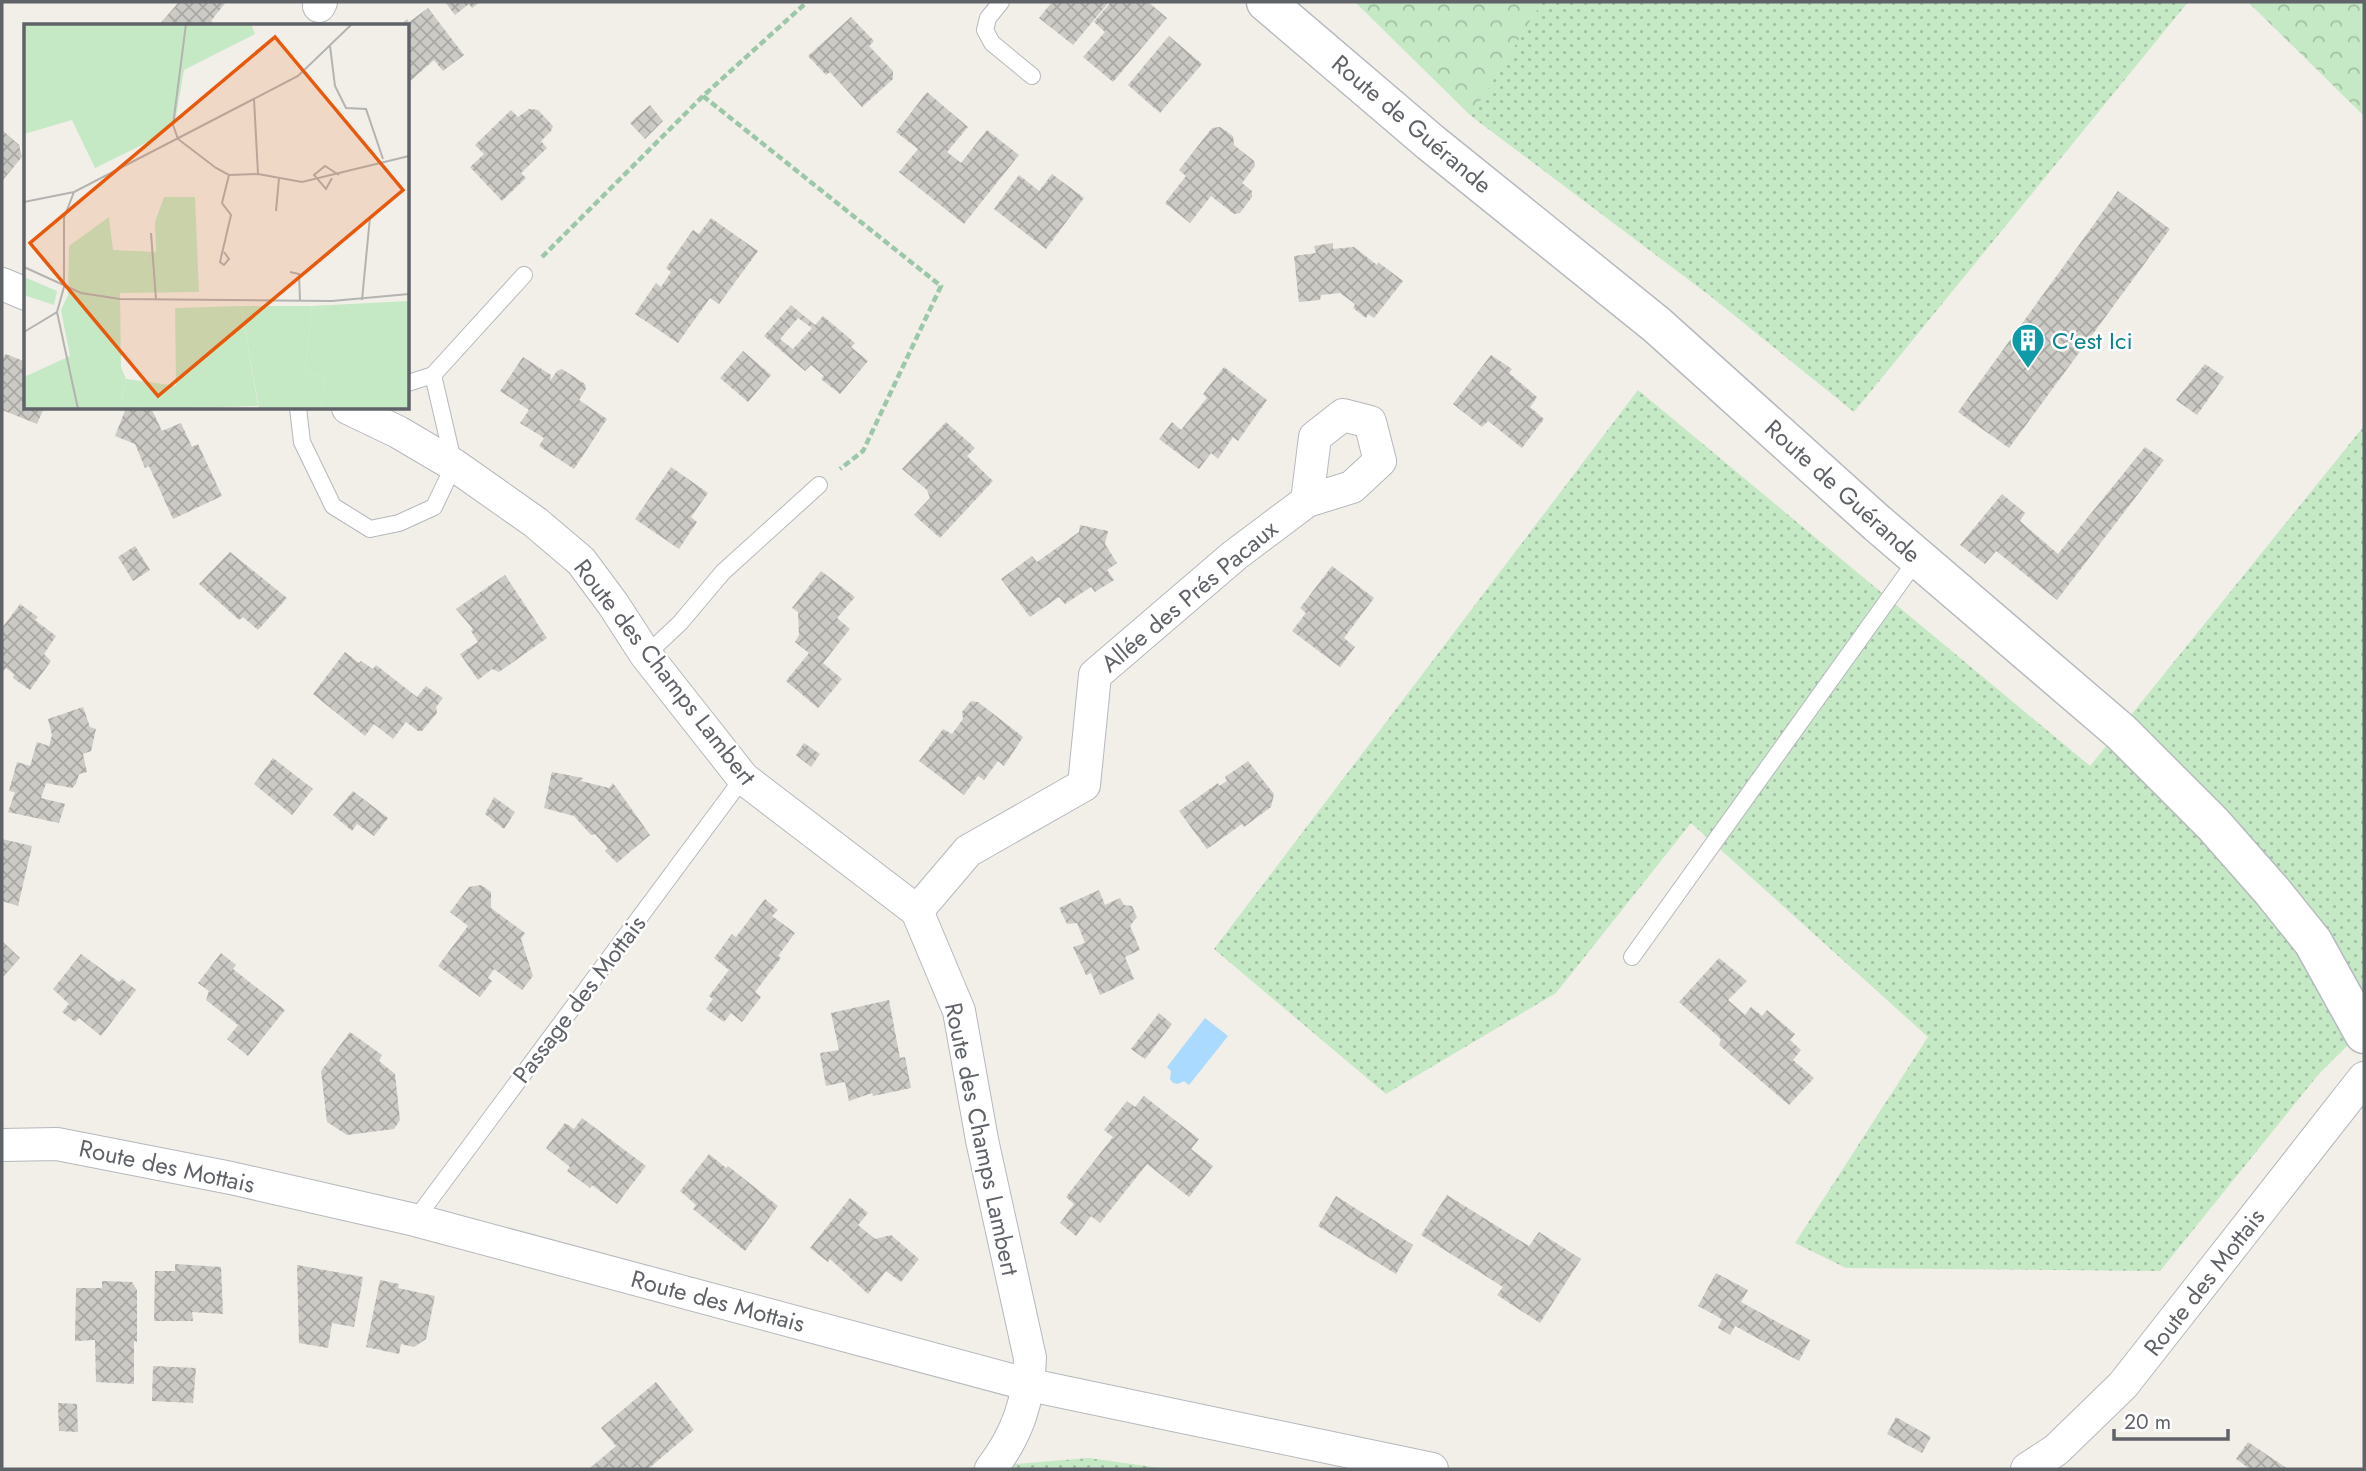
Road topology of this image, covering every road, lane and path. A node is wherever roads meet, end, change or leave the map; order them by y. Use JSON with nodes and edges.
{"nodes":[{"id":1,"x":807,"y":2,"type":"edge"},
{"id":2,"x":1001,"y":2,"type":"edge"},
{"id":3,"x":1266,"y":2,"type":"edge"},
{"id":4,"x":1032,"y":76,"type":"dead end"},
{"id":5,"x":702,"y":96,"type":"junction"},
{"id":6,"x":524,"y":275,"type":"joint"},
{"id":7,"x":2,"y":284,"type":"edge"},
{"id":8,"x":24,"y":293,"type":"edge"},
{"id":9,"x":433,"y":375,"type":"junction"},
{"id":10,"x":410,"y":382,"type":"edge"},
{"id":11,"x":298,"y":410,"type":"edge"},
{"id":12,"x":352,"y":410,"type":"edge"},
{"id":13,"x":454,"y":465,"type":"junction"},
{"id":14,"x":819,"y":485,"type":"joint"},
{"id":15,"x":1307,"y":501,"type":"dead end"},
{"id":16,"x":1918,"y":558,"type":"junction"},
{"id":17,"x":646,"y":656,"type":"junction"},
{"id":18,"x":743,"y":778,"type":"junction"},
{"id":19,"x":917,"y":911,"type":"junction"},
{"id":20,"x":1633,"y":957,"type":"dead end"},
{"id":21,"x":2364,"y":1034,"type":"edge"},
{"id":22,"x":2364,"y":1078,"type":"edge"},
{"id":23,"x":2,"y":1144,"type":"edge"},
{"id":24,"x":415,"y":1220,"type":"junction"},
{"id":25,"x":1030,"y":1385,"type":"junction"},
{"id":26,"x":991,"y":1469,"type":"edge"},
{"id":27,"x":1432,"y":1469,"type":"edge"},
{"id":28,"x":2027,"y":1469,"type":"edge"}],
"edges":[{"from":1,"to":5,"type":"path"},
{"from":2,"to":4,"type":"lane"},
{"from":3,"to":16,"type":"street","name":"Route de Guérande"},
{"from":5,"to":6,"type":"path"},
{"from":5,"to":14,"type":"path"},
{"from":6,"to":9,"type":"lane"},
{"from":7,"to":8,"type":"street"},
{"from":9,"to":10,"type":"lane"},
{"from":9,"to":13,"type":"lane"},
{"from":11,"to":13,"type":"lane"},
{"from":12,"to":13,"type":"street","name":"Route des Champs Lambert"},
{"from":13,"to":17,"type":"street","name":"Route des Champs Lambert"},
{"from":14,"to":17,"type":"lane"},
{"from":15,"to":19,"type":"street","name":"Allée des Prés Pacaux"},
{"from":16,"to":20,"type":"lane"},
{"from":16,"to":21,"type":"street","name":"Route de Guérande"},
{"from":17,"to":18,"type":"street","name":"Route des Champs Lambert"},
{"from":18,"to":19,"type":"street","name":"Route des Champs Lambert"},
{"from":18,"to":24,"type":"lane","name":"Passage des Mottais"},
{"from":19,"to":25,"type":"street","name":"Route des Champs Lambert"},
{"from":22,"to":28,"type":"street","name":"Route des Mottais"},
{"from":23,"to":24,"type":"street","name":"Route des Mottais"},
{"from":24,"to":25,"type":"street","name":"Route des Mottais"},
{"from":25,"to":26,"type":"street","name":"Route des Champs Lambert"},
{"from":25,"to":27,"type":"street","name":"Route des Mottais"}]}
